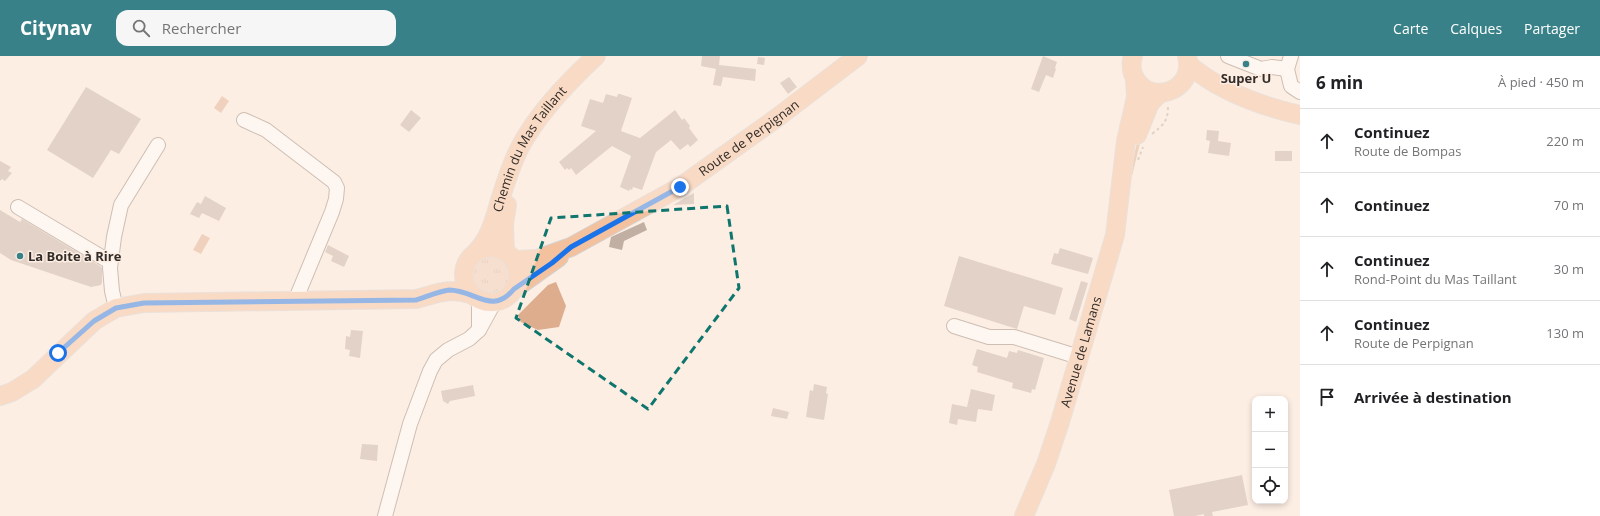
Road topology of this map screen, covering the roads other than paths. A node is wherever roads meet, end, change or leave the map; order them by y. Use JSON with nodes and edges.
{"nodes":[{"id":1,"x":596,"y":56,"type":"edge"},
{"id":2,"x":608,"y":56,"type":"edge"},
{"id":3,"x":858,"y":56,"type":"edge"},
{"id":4,"x":1121,"y":56,"type":"edge"},
{"id":5,"x":1228,"y":56,"type":"edge"},
{"id":6,"x":1188,"y":61,"type":"edge"},
{"id":7,"x":1289,"y":62,"type":"edge"},
{"id":8,"x":1133,"y":68,"type":"edge"},
{"id":9,"x":1178,"y":87,"type":"junction"},
{"id":10,"x":1229,"y":92,"type":"junction"},
{"id":11,"x":1300,"y":92,"type":"edge"},
{"id":12,"x":1160,"y":93,"type":"junction"},
{"id":13,"x":1300,"y":115,"type":"edge"},
{"id":14,"x":244,"y":120,"type":"dead end"},
{"id":15,"x":158,"y":145,"type":"dead end"},
{"id":16,"x":1122,"y":183,"type":"junction"},
{"id":17,"x":18,"y":207,"type":"dead end"},
{"id":18,"x":571,"y":247,"type":"junction"},
{"id":19,"x":509,"y":256,"type":"junction"},
{"id":20,"x":470,"y":258,"type":"junction"},
{"id":21,"x":110,"y":262,"type":"junction"},
{"id":22,"x":514,"y":289,"type":"junction"},
{"id":23,"x":482,"y":299,"type":"junction"},
{"id":24,"x":295,"y":301,"type":"junction"},
{"id":25,"x":368,"y":301,"type":"junction"},
{"id":26,"x":116,"y":308,"type":"junction"},
{"id":27,"x":954,"y":326,"type":"dead end"},
{"id":28,"x":1080,"y":357,"type":"junction"},
{"id":29,"x":0,"y":396,"type":"edge"},
{"id":30,"x":385,"y":516,"type":"edge"},
{"id":31,"x":1024,"y":516,"type":"edge"}],
"edges":[{"from":1,"to":20,"type":"main road","name":"Chemin du Mas Taillant"},
{"from":2,"to":19,"type":"main road","name":"Chemin du Mas Taillant"},
{"from":3,"to":18,"type":"main road","name":"Route de Perpignan"},
{"from":4,"to":8,"type":"main road"},
{"from":5,"to":7,"type":"street"},
{"from":6,"to":9,"type":"main road"},
{"from":6,"to":10,"type":"main road"},
{"from":7,"to":11,"type":"street"},
{"from":8,"to":12,"type":"main road"},
{"from":8,"to":16,"type":"main road","name":"Avenue de Lamans"},
{"from":9,"to":10,"type":"main road"},
{"from":9,"to":12,"type":"main road"},
{"from":10,"to":13,"type":"main road"},
{"from":12,"to":16,"type":"main road","name":"Avenue de Lamans"},
{"from":14,"to":24,"type":"street"},
{"from":15,"to":21,"type":"street"},
{"from":16,"to":28,"type":"main road","name":"Avenue de Lamans"},
{"from":17,"to":21,"type":"street"},
{"from":18,"to":19,"type":"main road","name":"Route de Perpignan"},
{"from":18,"to":22,"type":"main road","name":"Route de Perpignan"},
{"from":19,"to":20,"type":"main road"},
{"from":19,"to":22,"type":"main road"},
{"from":20,"to":23,"type":"main road"},
{"from":20,"to":25,"type":"main road","name":"Chemin du Mas Taillant"},
{"from":21,"to":26,"type":"street"},
{"from":22,"to":23,"type":"main road"},
{"from":23,"to":25,"type":"main road"},
{"from":23,"to":30,"type":"street"},
{"from":24,"to":25,"type":"main road"},
{"from":24,"to":26,"type":"main road"},
{"from":26,"to":29,"type":"main road"},
{"from":27,"to":28,"type":"street"},
{"from":28,"to":31,"type":"main road","name":"Avenue de Lamans"}]}
